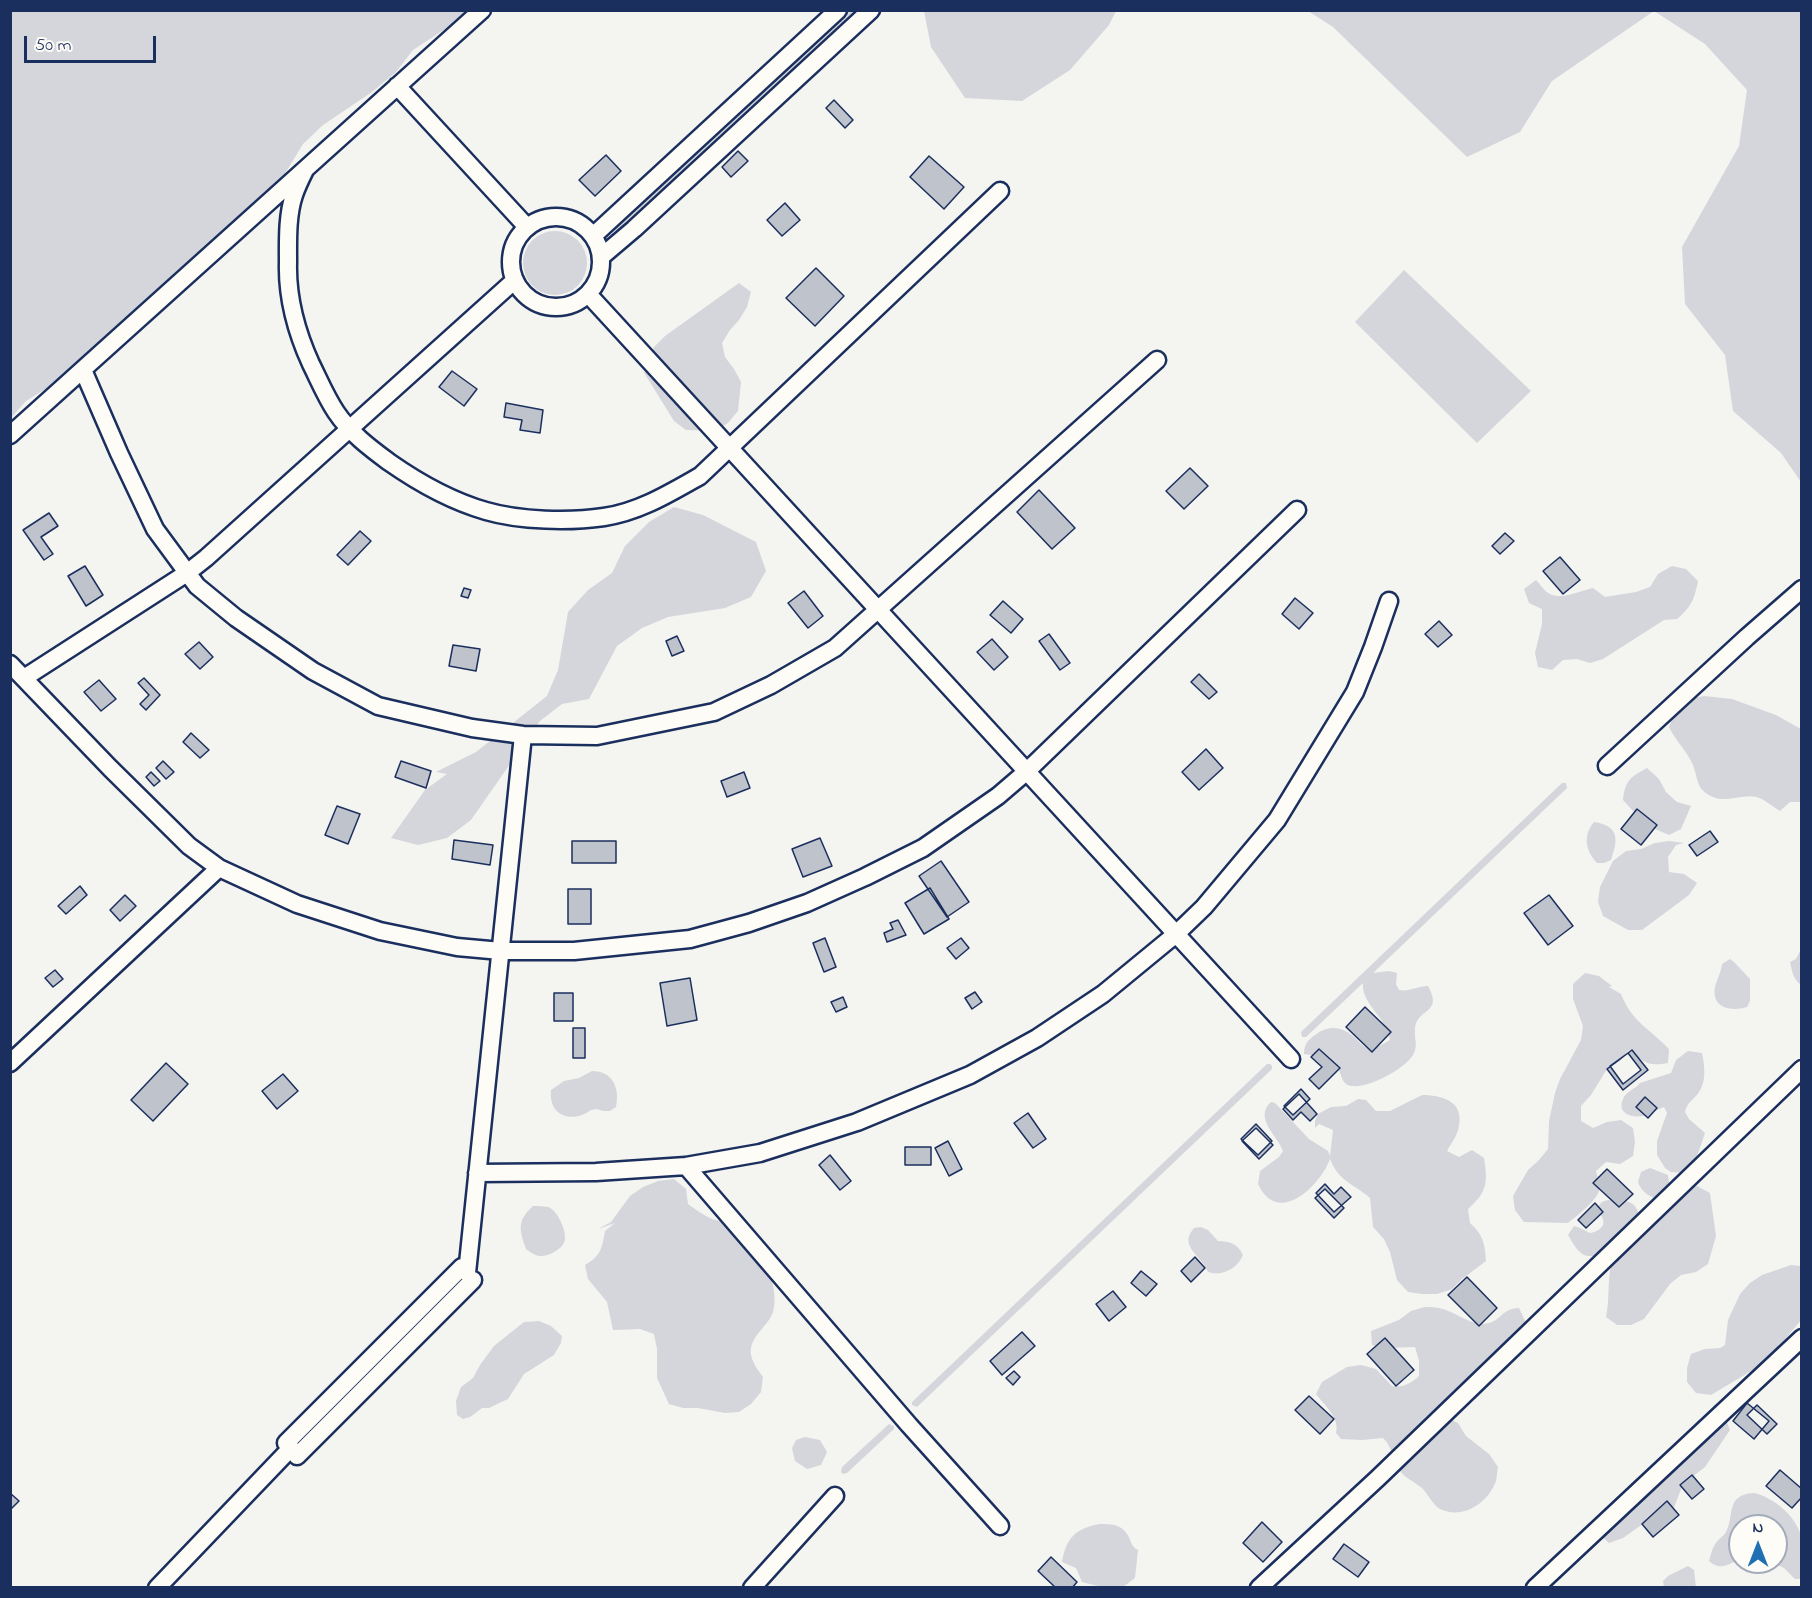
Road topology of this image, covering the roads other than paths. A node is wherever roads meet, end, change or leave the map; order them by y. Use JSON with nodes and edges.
{"nodes":[{"id":1,"x":482,"y":10,"type":"edge"},
{"id":2,"x":838,"y":10,"type":"edge"},
{"id":3,"x":871,"y":10,"type":"edge"},
{"id":4,"x":397,"y":86,"type":"junction"},
{"id":5,"x":305,"y":170,"type":"junction"},
{"id":6,"x":1000,"y":191,"type":"dead end"},
{"id":7,"x":527,"y":227,"type":"junction"},
{"id":8,"x":593,"y":236,"type":"junction"},
{"id":9,"x":601,"y":257,"type":"junction"},
{"id":10,"x":515,"y":280,"type":"junction"},
{"id":11,"x":588,"y":294,"type":"junction"},
{"id":12,"x":1157,"y":360,"type":"dead end"},
{"id":13,"x":83,"y":370,"type":"junction"},
{"id":14,"x":350,"y":429,"type":"junction"},
{"id":15,"x":10,"y":435,"type":"edge"},
{"id":16,"x":729,"y":449,"type":"junction"},
{"id":17,"x":1297,"y":510,"type":"dead end"},
{"id":18,"x":187,"y":573,"type":"junction"},
{"id":19,"x":1802,"y":589,"type":"edge"},
{"id":20,"x":1389,"y":602,"type":"dead end"},
{"id":21,"x":878,"y":610,"type":"junction"},
{"id":22,"x":15,"y":671,"type":"edge"},
{"id":23,"x":523,"y":735,"type":"junction"},
{"id":24,"x":1607,"y":766,"type":"dead end"},
{"id":25,"x":1026,"y":772,"type":"junction"},
{"id":26,"x":219,"y":868,"type":"junction"},
{"id":27,"x":1176,"y":934,"type":"junction"},
{"id":28,"x":501,"y":951,"type":"junction"},
{"id":29,"x":1291,"y":1059,"type":"dead end"},
{"id":30,"x":10,"y":1063,"type":"edge"},
{"id":31,"x":1802,"y":1069,"type":"edge"},
{"id":32,"x":686,"y":1166,"type":"junction"},
{"id":33,"x":477,"y":1173,"type":"junction"},
{"id":34,"x":1802,"y":1338,"type":"edge"},
{"id":35,"x":835,"y":1496,"type":"dead end"},
{"id":36,"x":1000,"y":1526,"type":"dead end"},
{"id":37,"x":157,"y":1587,"type":"edge"},
{"id":38,"x":752,"y":1587,"type":"edge"},
{"id":39,"x":1259,"y":1587,"type":"edge"},
{"id":40,"x":1536,"y":1587,"type":"edge"}],
"edges":[{"from":1,"to":4,"type":"street"},
{"from":2,"to":8,"type":"street"},
{"from":3,"to":9,"type":"street"},
{"from":4,"to":5,"type":"street"},
{"from":4,"to":7,"type":"street"},
{"from":5,"to":13,"type":"street"},
{"from":5,"to":14,"type":"street"},
{"from":6,"to":16,"type":"street"},
{"from":7,"to":8,"type":"street"},
{"from":7,"to":10,"type":"street"},
{"from":8,"to":9,"type":"street"},
{"from":9,"to":11,"type":"street"},
{"from":10,"to":11,"type":"street"},
{"from":10,"to":14,"type":"street"},
{"from":11,"to":16,"type":"street"},
{"from":12,"to":21,"type":"street"},
{"from":13,"to":15,"type":"street"},
{"from":13,"to":18,"type":"street"},
{"from":14,"to":16,"type":"street"},
{"from":14,"to":18,"type":"street"},
{"from":16,"to":21,"type":"street"},
{"from":17,"to":25,"type":"street"},
{"from":18,"to":22,"type":"street"},
{"from":18,"to":23,"type":"street"},
{"from":19,"to":24,"type":"street"},
{"from":20,"to":27,"type":"street"},
{"from":21,"to":23,"type":"street"},
{"from":21,"to":25,"type":"street"},
{"from":22,"to":26,"type":"street"},
{"from":23,"to":28,"type":"street"},
{"from":25,"to":27,"type":"street"},
{"from":25,"to":28,"type":"street"},
{"from":26,"to":28,"type":"street"},
{"from":26,"to":30,"type":"street"},
{"from":27,"to":29,"type":"street"},
{"from":27,"to":32,"type":"street"},
{"from":28,"to":33,"type":"street"},
{"from":31,"to":39,"type":"street"},
{"from":32,"to":33,"type":"street"},
{"from":32,"to":36,"type":"street"},
{"from":33,"to":37,"type":"street"},
{"from":34,"to":40,"type":"street"},
{"from":35,"to":38,"type":"street"}]}
